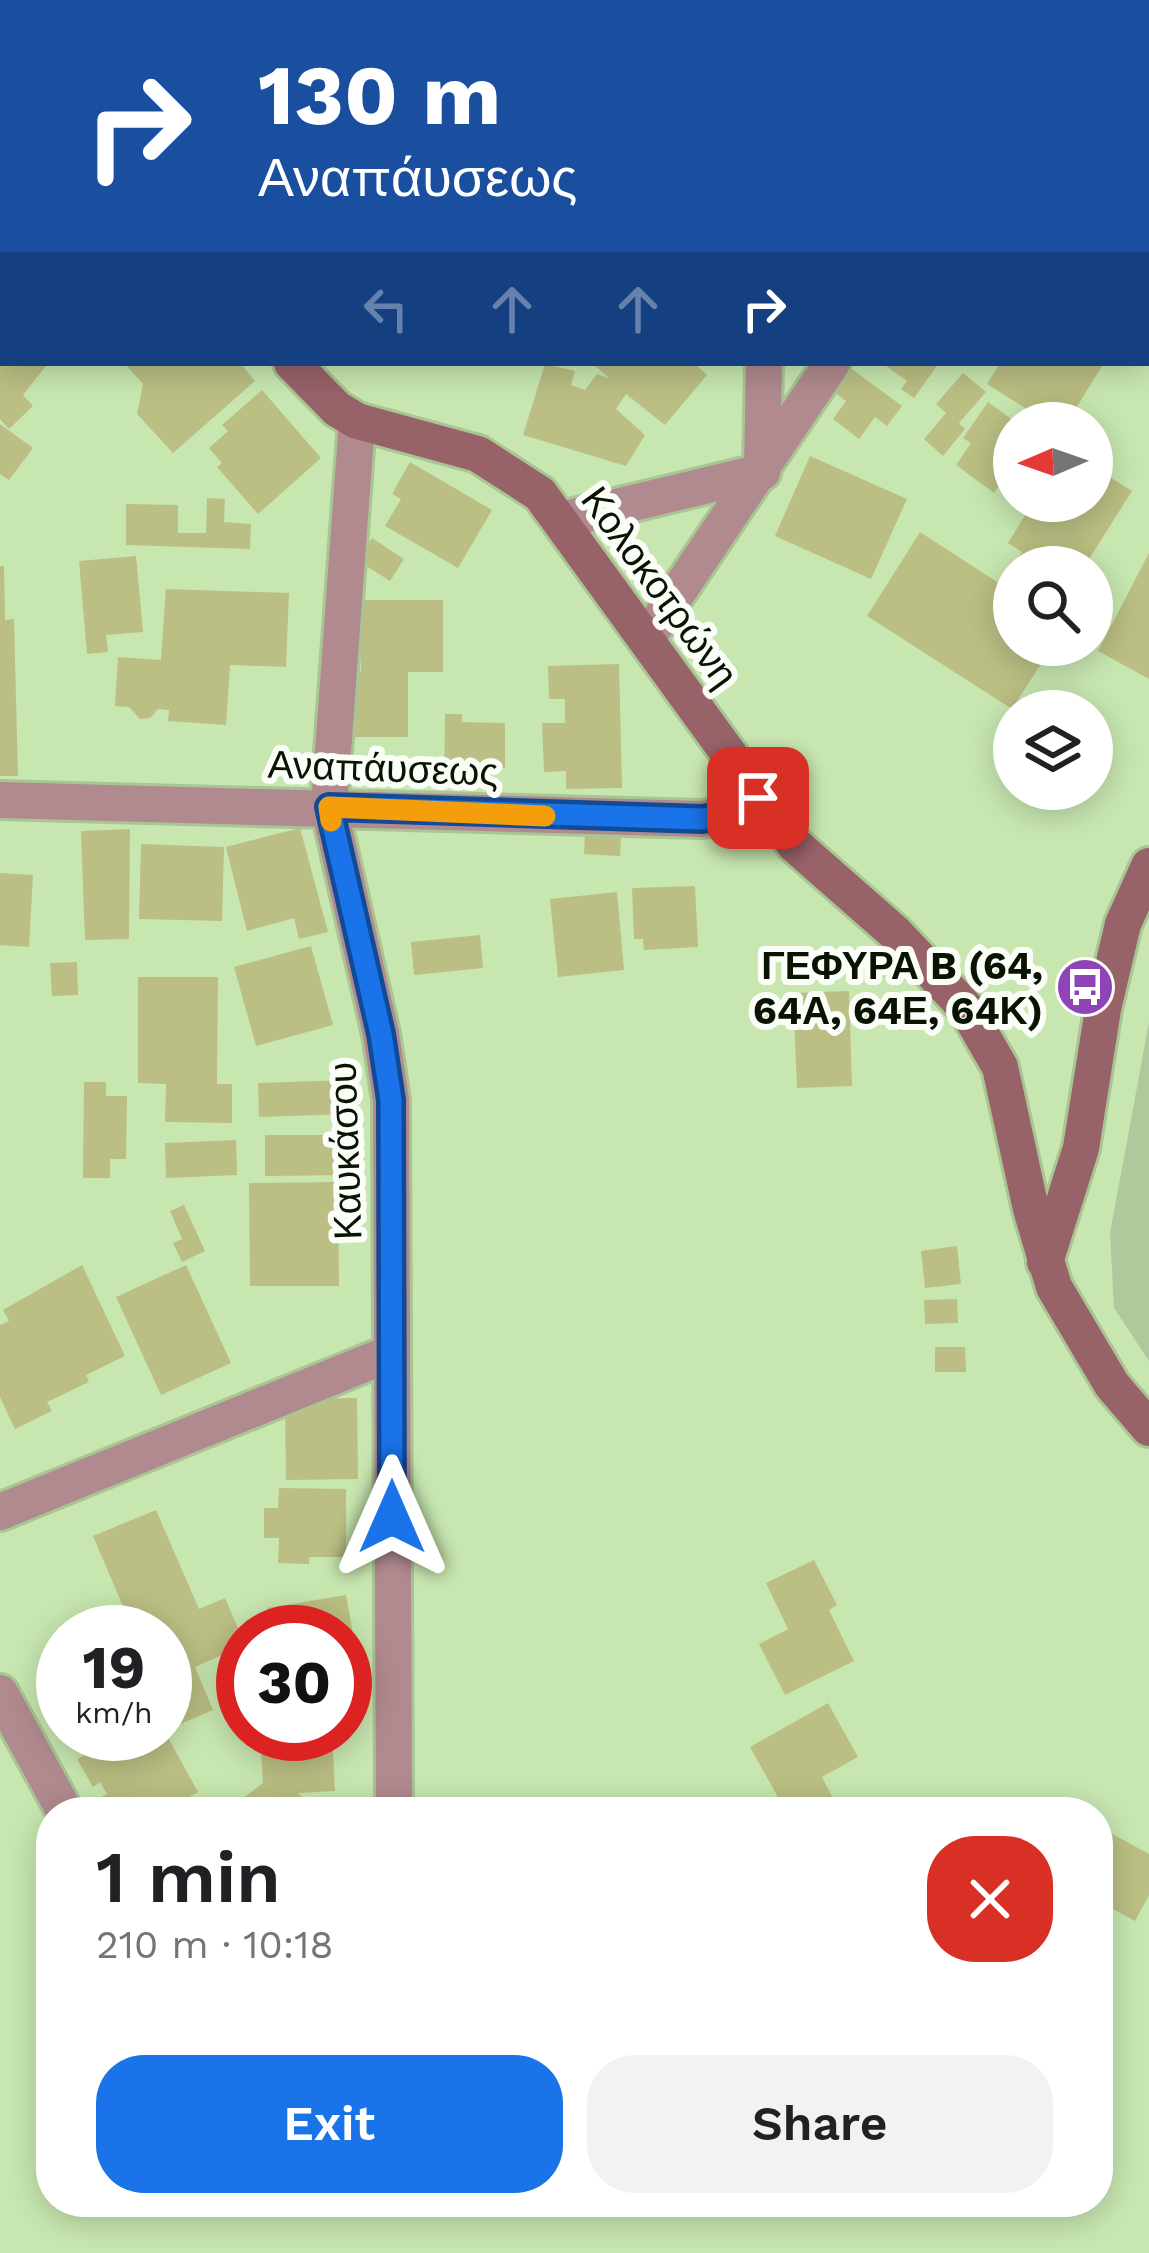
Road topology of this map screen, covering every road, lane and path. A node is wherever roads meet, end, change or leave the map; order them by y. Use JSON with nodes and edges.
{"nodes":[{"id":1,"x":295,"y":366,"type":"edge"},
{"id":2,"x":764,"y":366,"type":"edge"},
{"id":3,"x":830,"y":366,"type":"edge"},
{"id":4,"x":358,"y":421,"type":"junction"},
{"id":5,"x":762,"y":472,"type":"junction"},
{"id":6,"x":562,"y":520,"type":"junction"},
{"id":7,"x":646,"y":638,"type":"junction"},
{"id":8,"x":758,"y":798,"type":"junction"},
{"id":9,"x":0,"y":800,"type":"edge"},
{"id":10,"x":329,"y":807,"type":"junction"},
{"id":11,"x":1149,"y":866,"type":"edge"},
{"id":12,"x":1045,"y":1262,"type":"junction"},
{"id":13,"x":391,"y":1353,"type":"junction"},
{"id":14,"x":1149,"y":1428,"type":"edge"},
{"id":15,"x":0,"y":1512,"type":"edge"},
{"id":16,"x":0,"y":1693,"type":"edge"},
{"id":17,"x":57,"y":1797,"type":"edge"},
{"id":18,"x":394,"y":1797,"type":"edge"}],
"edges":[{"from":1,"to":4,"type":"street","name":"Κολοκοτρώνη"},
{"from":2,"to":5,"type":"street"},
{"from":3,"to":5,"type":"street"},
{"from":4,"to":6,"type":"street","name":"Κολοκοτρώνη"},
{"from":4,"to":10,"type":"street","name":"Καυκάσου"},
{"from":5,"to":6,"type":"street"},
{"from":5,"to":7,"type":"street"},
{"from":6,"to":7,"type":"street","name":"Κολοκοτρώνη"},
{"from":7,"to":8,"type":"street","name":"Κολοκοτρώνη"},
{"from":8,"to":10,"type":"street","name":"Αναπάυσεως"},
{"from":8,"to":12,"type":"street","name":"Κολοκοτρώνη"},
{"from":9,"to":10,"type":"street","name":"Αναπάυσεως"},
{"from":10,"to":13,"type":"street","name":"Καυκάσου"},
{"from":11,"to":12,"type":"street"},
{"from":12,"to":14,"type":"street","name":"Κολοκοτρώνη"},
{"from":13,"to":15,"type":"street"},
{"from":13,"to":18,"type":"street","name":"Καυκάσου"},
{"from":16,"to":17,"type":"street"}]}
